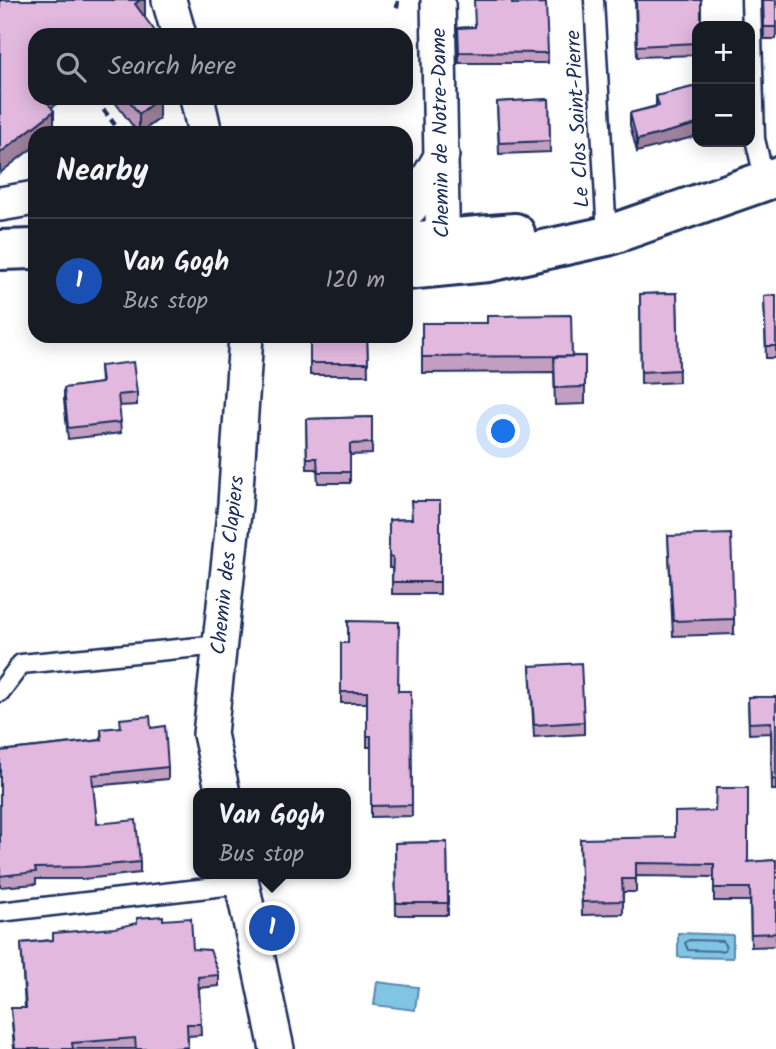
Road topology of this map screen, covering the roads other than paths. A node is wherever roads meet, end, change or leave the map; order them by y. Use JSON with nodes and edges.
{"nodes":[{"id":1,"x":169,"y":0,"type":"edge"},
{"id":2,"x":438,"y":0,"type":"edge"},
{"id":3,"x":594,"y":0,"type":"edge"},
{"id":4,"x":751,"y":0,"type":"edge"},
{"id":5,"x":177,"y":28,"type":"edge"},
{"id":6,"x":199,"y":105,"type":"edge"},
{"id":7,"x":203,"y":126,"type":"edge"},
{"id":8,"x":442,"y":155,"type":"junction"},
{"id":9,"x":770,"y":179,"type":"edge"},
{"id":10,"x":28,"y":199,"type":"edge"},
{"id":11,"x":0,"y":204,"type":"edge"},
{"id":12,"x":413,"y":204,"type":"edge"},
{"id":13,"x":606,"y":228,"type":"junction"},
{"id":14,"x":413,"y":246,"type":"edge"},
{"id":15,"x":28,"y":249,"type":"edge"},
{"id":16,"x":0,"y":250,"type":"edge"},
{"id":17,"x":431,"y":258,"type":"edge"},
{"id":18,"x":246,"y":343,"type":"edge"},
{"id":19,"x":220,"y":645,"type":"junction"},
{"id":20,"x":0,"y":692,"type":"edge"},
{"id":21,"x":222,"y":788,"type":"edge"},
{"id":22,"x":241,"y":879,"type":"edge"},
{"id":23,"x":0,"y":912,"type":"edge"},
{"id":24,"x":277,"y":1049,"type":"edge"}],
"edges":[{"from":1,"to":5,"type":"street"},
{"from":2,"to":8,"type":"street","name":"Chemin de Notre-Dame"},
{"from":3,"to":13,"type":"lane","name":"Le Clos Saint-Pierre"},
{"from":4,"to":9,"type":"lane"},
{"from":6,"to":7,"type":"street"},
{"from":8,"to":12,"type":"street"},
{"from":8,"to":17,"type":"street","name":"Chemin de Notre-Dame"},
{"from":9,"to":13,"type":"street"},
{"from":10,"to":11,"type":"street"},
{"from":13,"to":17,"type":"street"},
{"from":14,"to":17,"type":"street"},
{"from":15,"to":16,"type":"street"},
{"from":18,"to":19,"type":"street","name":"Chemin des Clapiers"},
{"from":19,"to":20,"type":"lane"},
{"from":19,"to":21,"type":"street","name":"Chemin des Clapiers"},
{"from":22,"to":23,"type":"lane"},
{"from":22,"to":24,"type":"street"}]}
